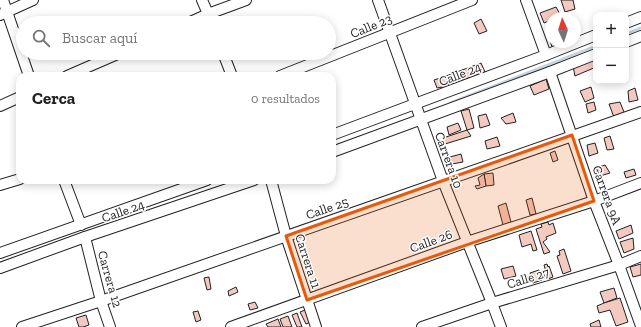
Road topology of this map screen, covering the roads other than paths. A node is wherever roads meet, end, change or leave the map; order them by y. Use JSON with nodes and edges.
{"nodes":[{"id":1,"x":3,"y":0,"type":"edge"},
{"id":2,"x":33,"y":0,"type":"edge"},
{"id":3,"x":202,"y":0,"type":"edge"},
{"id":4,"x":246,"y":0,"type":"edge"},
{"id":5,"x":378,"y":0,"type":"edge"},
{"id":6,"x":472,"y":0,"type":"edge"},
{"id":7,"x":526,"y":0,"type":"edge"},
{"id":8,"x":4,"y":13,"type":"edge"},
{"id":9,"x":209,"y":16,"type":"edge"},
{"id":10,"x":216,"y":16,"type":"edge"},
{"id":11,"x":641,"y":17,"type":"edge"},
{"id":12,"x":629,"y":22,"type":"edge"},
{"id":13,"x":390,"y":32,"type":"junction"},
{"id":14,"x":593,"y":36,"type":"edge"},
{"id":15,"x":641,"y":36,"type":"edge"},
{"id":16,"x":629,"y":41,"type":"edge"},
{"id":17,"x":16,"y":44,"type":"edge"},
{"id":18,"x":336,"y":54,"type":"edge"},
{"id":19,"x":546,"y":55,"type":"junction"},
{"id":20,"x":593,"y":55,"type":"edge"},
{"id":21,"x":22,"y":60,"type":"edge"},
{"id":22,"x":104,"y":60,"type":"edge"},
{"id":23,"x":226,"y":60,"type":"edge"},
{"id":24,"x":320,"y":60,"type":"edge"},
{"id":25,"x":26,"y":72,"type":"edge"},
{"id":26,"x":76,"y":72,"type":"edge"},
{"id":27,"x":230,"y":72,"type":"edge"},
{"id":28,"x":290,"y":72,"type":"edge"},
{"id":29,"x":550,"y":72,"type":"junction"},
{"id":30,"x":16,"y":99,"type":"edge"},
{"id":31,"x":416,"y":105,"type":"junction"},
{"id":32,"x":0,"y":106,"type":"edge"},
{"id":33,"x":641,"y":112,"type":"edge"},
{"id":34,"x":420,"y":119,"type":"junction"},
{"id":35,"x":336,"y":134,"type":"edge"},
{"id":36,"x":572,"y":135,"type":"junction"},
{"id":37,"x":336,"y":150,"type":"edge"},
{"id":38,"x":16,"y":180,"type":"edge"},
{"id":39,"x":443,"y":181,"type":"junction"},
{"id":40,"x":641,"y":183,"type":"edge"},
{"id":41,"x":66,"y":184,"type":"edge"},
{"id":42,"x":196,"y":184,"type":"edge"},
{"id":43,"x":242,"y":184,"type":"edge"},
{"id":44,"x":272,"y":184,"type":"edge"},
{"id":45,"x":0,"y":186,"type":"edge"},
{"id":46,"x":594,"y":201,"type":"junction"},
{"id":47,"x":81,"y":225,"type":"junction"},
{"id":48,"x":286,"y":236,"type":"junction"},
{"id":49,"x":85,"y":238,"type":"junction"},
{"id":50,"x":467,"y":242,"type":"junction"},
{"id":51,"x":0,"y":253,"type":"edge"},
{"id":52,"x":641,"y":256,"type":"edge"},
{"id":53,"x":619,"y":265,"type":"junction"},
{"id":54,"x":0,"y":268,"type":"edge"},
{"id":55,"x":307,"y":300,"type":"junction"},
{"id":56,"x":101,"y":301,"type":"junction"},
{"id":57,"x":492,"y":303,"type":"junction"},
{"id":58,"x":639,"y":326,"type":"edge"},
{"id":59,"x":22,"y":327,"type":"edge"},
{"id":60,"x":110,"y":327,"type":"edge"},
{"id":61,"x":231,"y":327,"type":"edge"},
{"id":62,"x":316,"y":327,"type":"edge"},
{"id":63,"x":422,"y":327,"type":"edge"},
{"id":64,"x":501,"y":327,"type":"edge"}],
"edges":[{"from":1,"to":8,"type":"street"},
{"from":2,"to":8,"type":"street"},
{"from":3,"to":9,"type":"street"},
{"from":4,"to":10,"type":"street"},
{"from":5,"to":13,"type":"street","name":"Carrera 10"},
{"from":6,"to":13,"type":"street","name":"Calle 23"},
{"from":7,"to":19,"type":"street"},
{"from":8,"to":17,"type":"street"},
{"from":11,"to":12,"type":"street"},
{"from":13,"to":18,"type":"street","name":"Calle 23"},
{"from":13,"to":31,"type":"street","name":"Carrera 10"},
{"from":14,"to":19,"type":"street","name":"Calle 24"},
{"from":15,"to":16,"type":"street"},
{"from":19,"to":31,"type":"street","name":"Calle 24"},
{"from":20,"to":29,"type":"street"},
{"from":21,"to":25,"type":"street"},
{"from":22,"to":26,"type":"street"},
{"from":23,"to":27,"type":"street"},
{"from":24,"to":28,"type":"street","name":"Calle 23"},
{"from":29,"to":34,"type":"street"},
{"from":29,"to":36,"type":"street","name":"Carrera 9A"},
{"from":30,"to":32,"type":"street"},
{"from":31,"to":34,"type":"street","name":"Carrera 10"},
{"from":31,"to":35,"type":"street","name":"Calle 24"},
{"from":33,"to":36,"type":"street","name":"Calle 25"},
{"from":34,"to":37,"type":"street"},
{"from":34,"to":39,"type":"street","name":"Carrera 10"},
{"from":36,"to":39,"type":"street","name":"Calle 25"},
{"from":36,"to":46,"type":"street","name":"Carrera 9A"},
{"from":38,"to":45,"type":"street"},
{"from":39,"to":48,"type":"street","name":"Calle 25"},
{"from":39,"to":50,"type":"street","name":"Carrera 10"},
{"from":40,"to":46,"type":"street","name":"Calle 26"},
{"from":41,"to":47,"type":"street"},
{"from":42,"to":47,"type":"street","name":"Calle 24"},
{"from":43,"to":49,"type":"street","name":"Calle 24"},
{"from":44,"to":48,"type":"street","name":"Carrera 11"},
{"from":46,"to":50,"type":"street","name":"Calle 26"},
{"from":46,"to":53,"type":"street","name":"Carrera 9A"},
{"from":47,"to":51,"type":"street","name":"Calle 24"},
{"from":48,"to":55,"type":"street","name":"Carrera 11"},
{"from":48,"to":56,"type":"street","name":"Calle 25"},
{"from":49,"to":54,"type":"street","name":"Calle 24"},
{"from":49,"to":56,"type":"street","name":"Carrera 12"},
{"from":50,"to":55,"type":"street","name":"Calle 26"},
{"from":50,"to":57,"type":"street","name":"Carrera 10"},
{"from":52,"to":53,"type":"street","name":"Calle 27"},
{"from":53,"to":57,"type":"street","name":"Calle 27"},
{"from":53,"to":58,"type":"street","name":"Carrera 9A"},
{"from":55,"to":61,"type":"street","name":"Calle 26"},
{"from":55,"to":62,"type":"street","name":"Carrera 11"},
{"from":56,"to":59,"type":"street","name":"Calle 25"},
{"from":56,"to":60,"type":"street","name":"Carrera 12"},
{"from":57,"to":63,"type":"street","name":"Calle 27"},
{"from":57,"to":64,"type":"street","name":"Carrera 10"}]}
